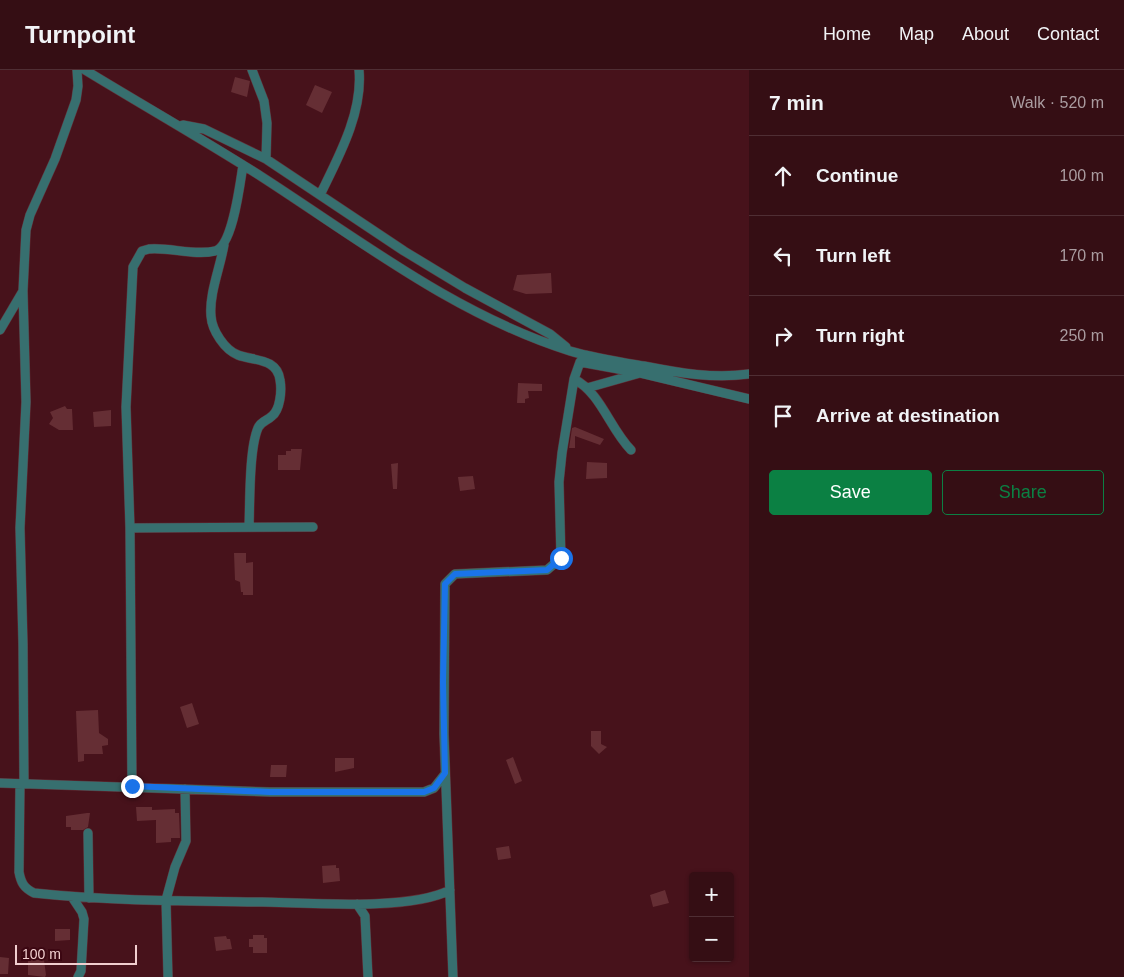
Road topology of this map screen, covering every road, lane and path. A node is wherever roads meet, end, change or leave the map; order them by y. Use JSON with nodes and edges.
{"nodes":[{"id":1,"x":77,"y":70,"type":"edge"},
{"id":2,"x":85,"y":70,"type":"edge"},
{"id":3,"x":252,"y":70,"type":"edge"},
{"id":4,"x":359,"y":70,"type":"edge"},
{"id":5,"x":178,"y":124,"type":"junction"},
{"id":6,"x":266,"y":159,"type":"junction"},
{"id":7,"x":243,"y":165,"type":"junction"},
{"id":8,"x":320,"y":194,"type":"junction"},
{"id":9,"x":224,"y":245,"type":"junction"},
{"id":10,"x":23,"y":292,"type":"junction"},
{"id":11,"x":0,"y":330,"type":"edge"},
{"id":12,"x":571,"y":351,"type":"junction"},
{"id":13,"x":583,"y":359,"type":"junction"},
{"id":14,"x":648,"y":367,"type":"junction"},
{"id":15,"x":640,"y":372,"type":"junction"},
{"id":16,"x":749,"y":374,"type":"edge"},
{"id":17,"x":574,"y":379,"type":"junction"},
{"id":18,"x":587,"y":388,"type":"junction"},
{"id":19,"x":749,"y":398,"type":"edge"},
{"id":20,"x":631,"y":450,"type":"dead end"},
{"id":21,"x":249,"y":527,"type":"junction"},
{"id":22,"x":313,"y":527,"type":"dead end"},
{"id":23,"x":130,"y":528,"type":"junction"},
{"id":24,"x":445,"y":773,"type":"junction"},
{"id":25,"x":0,"y":783,"type":"edge"},
{"id":26,"x":22,"y":784,"type":"junction"},
{"id":27,"x":132,"y":786,"type":"junction"},
{"id":28,"x":185,"y":789,"type":"junction"},
{"id":29,"x":88,"y":833,"type":"dead end"},
{"id":30,"x":450,"y":890,"type":"junction"},
{"id":31,"x":72,"y":897,"type":"junction"},
{"id":32,"x":89,"y":898,"type":"junction"},
{"id":33,"x":166,"y":900,"type":"junction"},
{"id":34,"x":357,"y":904,"type":"junction"},
{"id":35,"x":78,"y":977,"type":"edge"},
{"id":36,"x":168,"y":977,"type":"edge"},
{"id":37,"x":368,"y":977,"type":"edge"},
{"id":38,"x":453,"y":977,"type":"edge"}],
"edges":[{"from":1,"to":10,"type":"street"},
{"from":2,"to":5,"type":"street"},
{"from":3,"to":6,"type":"street"},
{"from":4,"to":8,"type":"street"},
{"from":5,"to":6,"type":"street"},
{"from":5,"to":7,"type":"street"},
{"from":6,"to":8,"type":"street"},
{"from":7,"to":9,"type":"street"},
{"from":7,"to":12,"type":"street"},
{"from":8,"to":12,"type":"street"},
{"from":9,"to":21,"type":"street"},
{"from":9,"to":23,"type":"street"},
{"from":10,"to":11,"type":"street"},
{"from":10,"to":26,"type":"street"},
{"from":12,"to":13,"type":"street"},
{"from":13,"to":14,"type":"street"},
{"from":13,"to":15,"type":"street"},
{"from":13,"to":17,"type":"street"},
{"from":14,"to":15,"type":"street"},
{"from":14,"to":16,"type":"street"},
{"from":15,"to":18,"type":"street"},
{"from":15,"to":19,"type":"street"},
{"from":17,"to":18,"type":"street"},
{"from":17,"to":24,"type":"street"},
{"from":18,"to":20,"type":"street"},
{"from":21,"to":22,"type":"street"},
{"from":21,"to":23,"type":"street"},
{"from":23,"to":27,"type":"street"},
{"from":24,"to":28,"type":"street"},
{"from":24,"to":30,"type":"street"},
{"from":25,"to":26,"type":"street"},
{"from":26,"to":27,"type":"street"},
{"from":26,"to":31,"type":"street"},
{"from":27,"to":28,"type":"street"},
{"from":28,"to":33,"type":"street"},
{"from":29,"to":32,"type":"street"},
{"from":30,"to":34,"type":"street"},
{"from":30,"to":38,"type":"street"},
{"from":31,"to":32,"type":"street"},
{"from":31,"to":35,"type":"street"},
{"from":32,"to":33,"type":"street"},
{"from":33,"to":34,"type":"street"},
{"from":33,"to":36,"type":"street"},
{"from":34,"to":37,"type":"street"}]}
